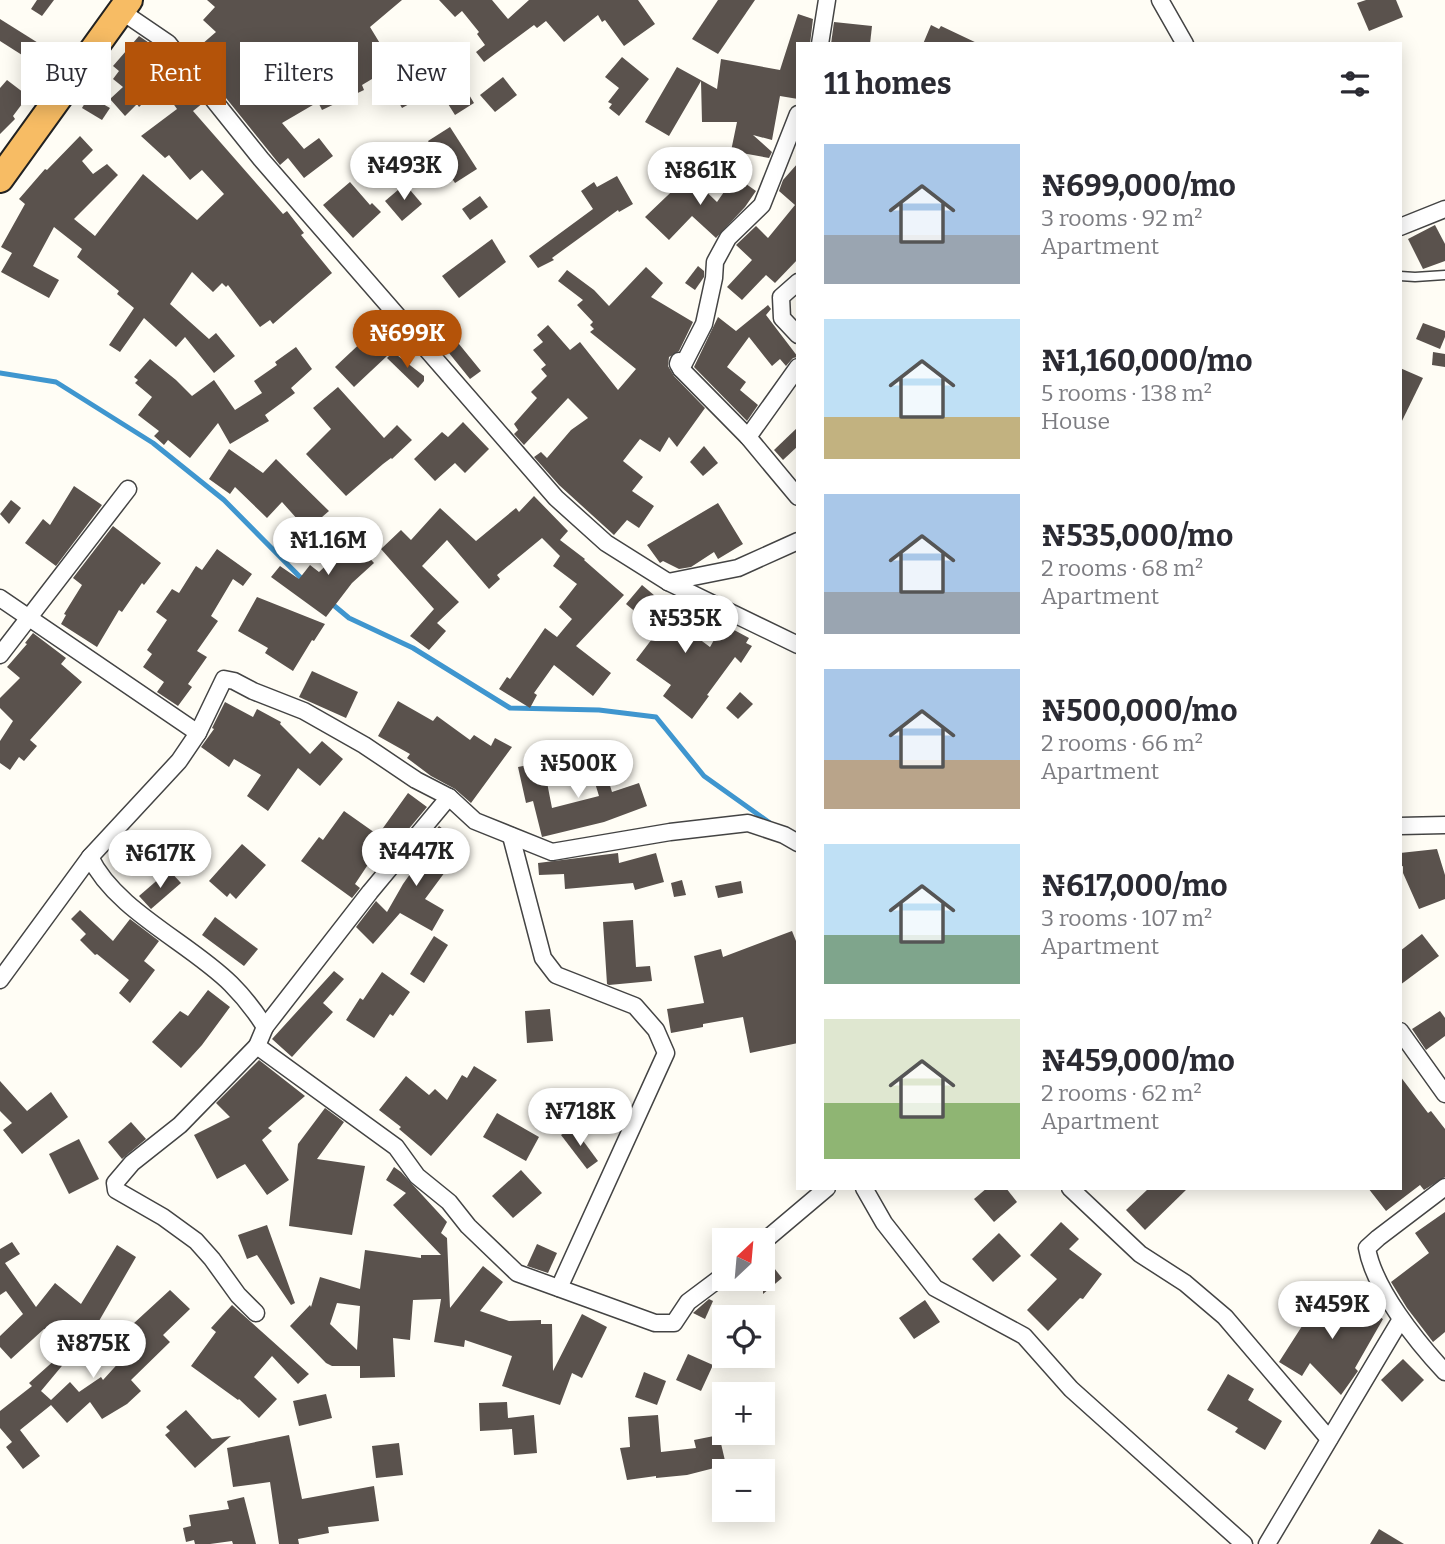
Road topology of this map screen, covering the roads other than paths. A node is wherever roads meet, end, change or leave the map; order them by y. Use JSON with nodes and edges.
{"nodes":[{"id":1,"x":827,"y":0,"type":"edge"},
{"id":2,"x":1160,"y":0,"type":"edge"},
{"id":3,"x":125,"y":5,"type":"edge"},
{"id":4,"x":820,"y":42,"type":"edge"},
{"id":5,"x":1184,"y":42,"type":"edge"},
{"id":6,"x":796,"y":119,"type":"edge"},
{"id":7,"x":0,"y":179,"type":"edge"},
{"id":8,"x":1445,"y":209,"type":"edge"},
{"id":9,"x":1402,"y":226,"type":"edge"},
{"id":10,"x":1445,"y":275,"type":"edge"},
{"id":11,"x":1402,"y":276,"type":"edge"},
{"id":12,"x":796,"y":284,"type":"edge"},
{"id":13,"x":796,"y":333,"type":"edge"},
{"id":14,"x":796,"y":370,"type":"edge"},
{"id":15,"x":748,"y":437,"type":"junction"},
{"id":16,"x":128,"y":489,"type":"dead end"},
{"id":17,"x":796,"y":495,"type":"edge"},
{"id":18,"x":796,"y":542,"type":"edge"},
{"id":19,"x":668,"y":582,"type":"junction"},
{"id":20,"x":0,"y":598,"type":"edge"},
{"id":21,"x":30,"y":617,"type":"junction"},
{"id":22,"x":796,"y":644,"type":"edge"},
{"id":23,"x":0,"y":655,"type":"edge"},
{"id":24,"x":198,"y":733,"type":"junction"},
{"id":25,"x":449,"y":797,"type":"junction"},
{"id":26,"x":1445,"y":825,"type":"edge"},
{"id":27,"x":1402,"y":826,"type":"edge"},
{"id":28,"x":511,"y":835,"type":"junction"},
{"id":29,"x":796,"y":842,"type":"edge"},
{"id":30,"x":90,"y":857,"type":"junction"},
{"id":31,"x":0,"y":981,"type":"edge"},
{"id":32,"x":265,"y":1027,"type":"junction"},
{"id":33,"x":1402,"y":1034,"type":"edge"},
{"id":34,"x":257,"y":1046,"type":"junction"},
{"id":35,"x":1445,"y":1094,"type":"edge"},
{"id":36,"x":1445,"y":1188,"type":"edge"},
{"id":37,"x":825,"y":1190,"type":"edge"},
{"id":38,"x":865,"y":1190,"type":"edge"},
{"id":39,"x":1072,"y":1190,"type":"edge"},
{"id":40,"x":775,"y":1232,"type":"edge"},
{"id":41,"x":712,"y":1284,"type":"edge"},
{"id":42,"x":559,"y":1288,"type":"junction"},
{"id":43,"x":256,"y":1312,"type":"dead end"},
{"id":44,"x":1401,"y":1319,"type":"junction"},
{"id":45,"x":1445,"y":1372,"type":"edge"},
{"id":46,"x":1329,"y":1439,"type":"junction"},
{"id":47,"x":1244,"y":1544,"type":"edge"},
{"id":48,"x":1266,"y":1544,"type":"edge"}],
"edges":[{"from":1,"to":4,"type":"street"},
{"from":2,"to":5,"type":"street"},
{"from":3,"to":7,"type":"highway"},
{"from":3,"to":19,"type":"street"},
{"from":6,"to":15,"type":"street"},
{"from":8,"to":9,"type":"street"},
{"from":10,"to":11,"type":"lane"},
{"from":12,"to":13,"type":"street"},
{"from":14,"to":15,"type":"street"},
{"from":15,"to":17,"type":"street"},
{"from":16,"to":21,"type":"street"},
{"from":18,"to":19,"type":"street"},
{"from":19,"to":22,"type":"street"},
{"from":20,"to":21,"type":"street"},
{"from":21,"to":23,"type":"street"},
{"from":21,"to":24,"type":"street"},
{"from":24,"to":25,"type":"street"},
{"from":24,"to":30,"type":"street"},
{"from":25,"to":28,"type":"street"},
{"from":25,"to":32,"type":"street"},
{"from":26,"to":27,"type":"street"},
{"from":28,"to":29,"type":"street"},
{"from":28,"to":42,"type":"street"},
{"from":30,"to":31,"type":"street"},
{"from":30,"to":32,"type":"street"},
{"from":32,"to":34,"type":"street"},
{"from":33,"to":35,"type":"street"},
{"from":34,"to":42,"type":"street"},
{"from":34,"to":43,"type":"street"},
{"from":36,"to":44,"type":"street"},
{"from":37,"to":40,"type":"street"},
{"from":38,"to":47,"type":"street"},
{"from":39,"to":46,"type":"street"},
{"from":41,"to":42,"type":"street"},
{"from":44,"to":45,"type":"street"},
{"from":44,"to":46,"type":"street"},
{"from":46,"to":48,"type":"street"}]}
